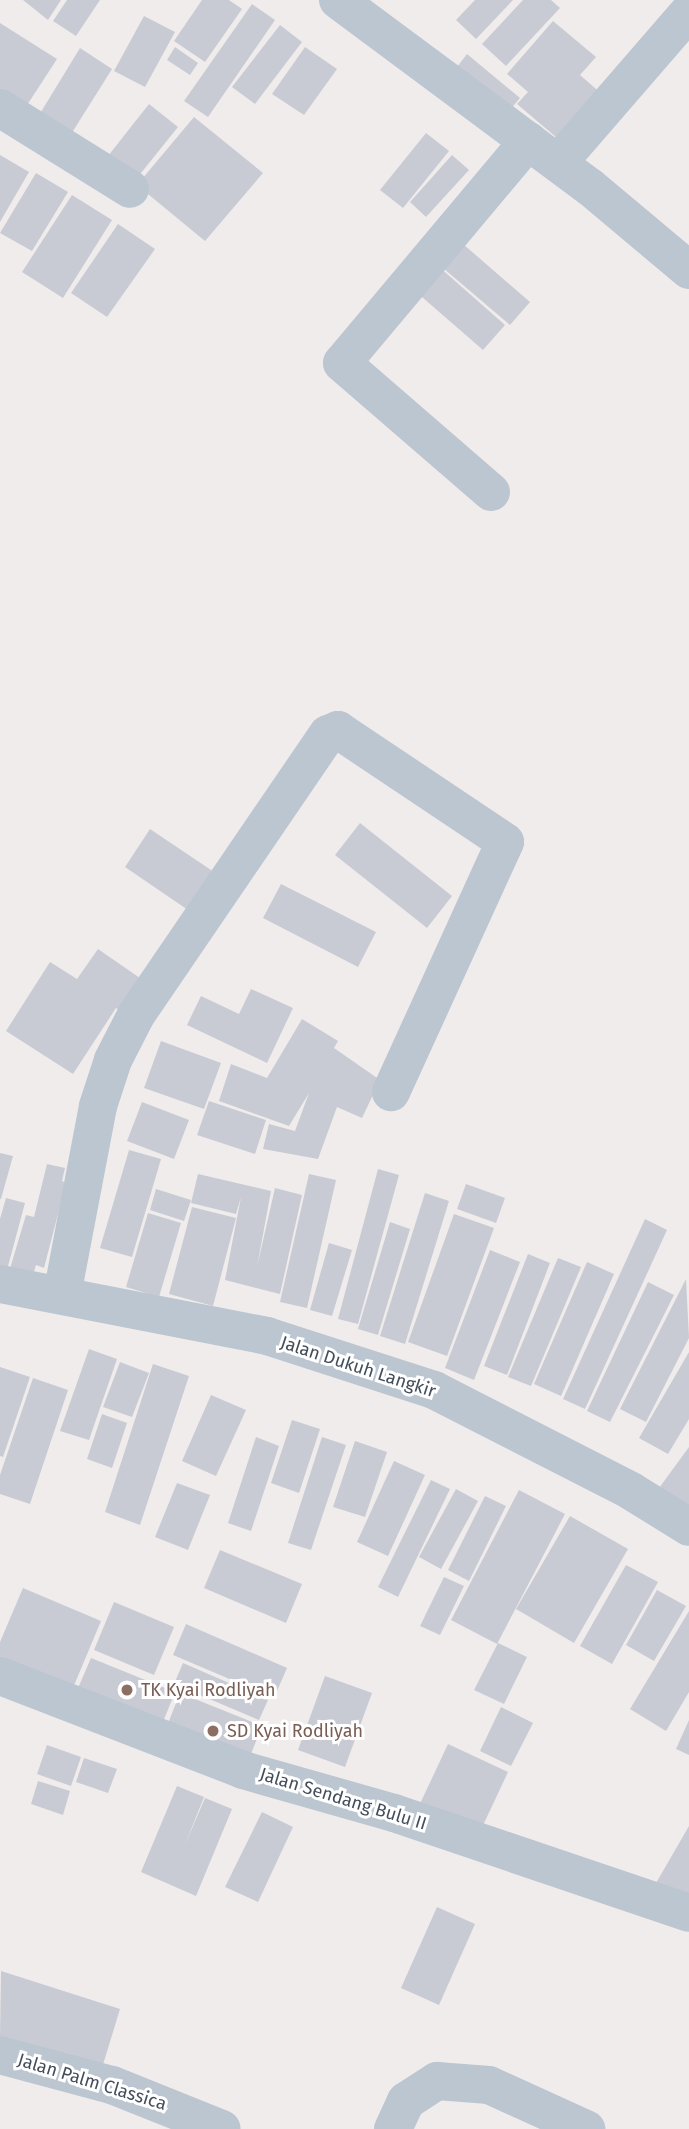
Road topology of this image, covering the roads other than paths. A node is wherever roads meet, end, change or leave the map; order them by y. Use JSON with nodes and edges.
{"nodes":[{"id":1,"x":338,"y":0,"type":"edge"},
{"id":2,"x":689,"y":12,"type":"edge"},
{"id":3,"x":0,"y":108,"type":"edge"},
{"id":4,"x":528,"y":141,"type":"junction"},
{"id":5,"x":558,"y":163,"type":"junction"},
{"id":6,"x":130,"y":189,"type":"dead end"},
{"id":7,"x":689,"y":270,"type":"edge"},
{"id":8,"x":491,"y":492,"type":"dead end"},
{"id":9,"x":391,"y":1092,"type":"dead end"},
{"id":10,"x":0,"y":1284,"type":"edge"},
{"id":11,"x":62,"y":1295,"type":"junction"},
{"id":12,"x":689,"y":1527,"type":"edge"},
{"id":13,"x":0,"y":1676,"type":"edge"},
{"id":14,"x":689,"y":1913,"type":"edge"},
{"id":15,"x":0,"y":2055,"type":"edge"},
{"id":16,"x":222,"y":2129,"type":"edge"},
{"id":17,"x":393,"y":2129,"type":"edge"},
{"id":18,"x":586,"y":2129,"type":"edge"}],
"edges":[{"from":1,"to":4,"type":"street"},
{"from":2,"to":5,"type":"street"},
{"from":3,"to":6,"type":"street"},
{"from":4,"to":5,"type":"street"},
{"from":4,"to":8,"type":"street"},
{"from":5,"to":7,"type":"street"},
{"from":9,"to":11,"type":"street"},
{"from":10,"to":11,"type":"street","name":"Jalan Dukuh Langkir"},
{"from":11,"to":12,"type":"street","name":"Jalan Dukuh Langkir"},
{"from":13,"to":14,"type":"street","name":"Jalan Sendang Bulu II"},
{"from":15,"to":16,"type":"street","name":"Jalan Palm Classica"},
{"from":17,"to":18,"type":"street"}]}
